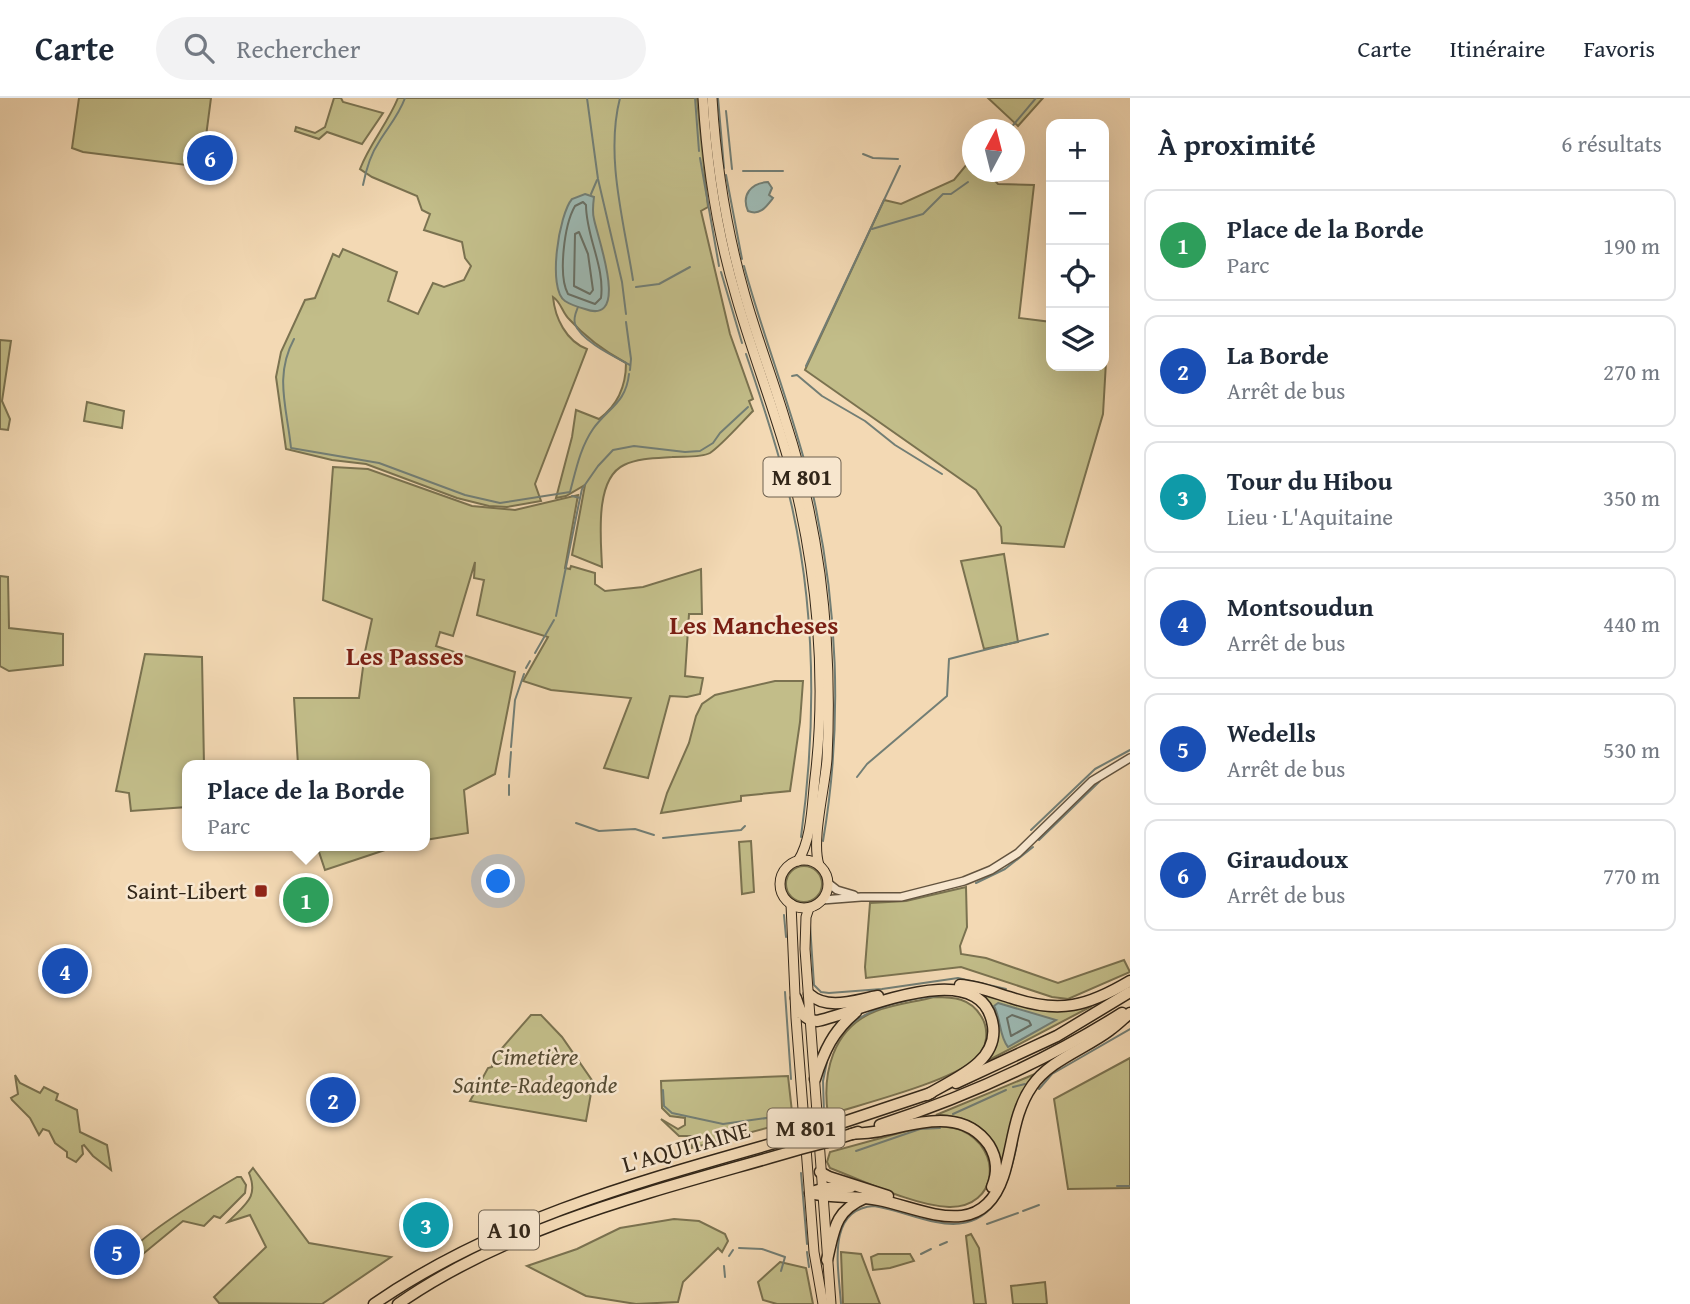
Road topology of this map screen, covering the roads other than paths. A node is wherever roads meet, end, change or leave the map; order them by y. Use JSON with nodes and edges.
{"nodes":[{"id":1,"x":703,"y":98,"type":"edge"},
{"id":2,"x":712,"y":98,"type":"edge"},
{"id":3,"x":1130,"y":758,"type":"edge"},
{"id":4,"x":798,"y":861,"type":"junction"},
{"id":5,"x":819,"y":865,"type":"junction"},
{"id":6,"x":828,"y":883,"type":"junction"},
{"id":7,"x":861,"y":897,"type":"junction"},
{"id":8,"x":822,"y":900,"type":"junction"},
{"id":9,"x":790,"y":904,"type":"junction"},
{"id":10,"x":809,"y":908,"type":"junction"},
{"id":11,"x":1130,"y":981,"type":"edge"},
{"id":12,"x":1130,"y":992,"type":"edge"},
{"id":13,"x":809,"y":994,"type":"junction"},
{"id":14,"x":796,"y":998,"type":"junction"},
{"id":15,"x":861,"y":1007,"type":"junction"},
{"id":16,"x":1130,"y":1010,"type":"edge"},
{"id":17,"x":810,"y":1020,"type":"junction"},
{"id":18,"x":815,"y":1079,"type":"junction"},
{"id":19,"x":927,"y":1095,"type":"junction"},
{"id":20,"x":852,"y":1134,"type":"junction"},
{"id":21,"x":820,"y":1172,"type":"junction"},
{"id":22,"x":858,"y":1186,"type":"junction"},
{"id":23,"x":818,"y":1192,"type":"junction"},
{"id":24,"x":866,"y":1198,"type":"junction"},
{"id":25,"x":827,"y":1260,"type":"junction"},
{"id":26,"x":374,"y":1304,"type":"edge"},
{"id":27,"x":398,"y":1304,"type":"edge"},
{"id":28,"x":823,"y":1304,"type":"edge"},
{"id":29,"x":831,"y":1304,"type":"edge"}],
"edges":[{"from":1,"to":4,"type":"main road","number":"M 801"},
{"from":2,"to":5,"type":"main road","number":"M 801"},
{"from":3,"to":7,"type":"street"},
{"from":4,"to":5,"type":"main road"},
{"from":4,"to":9,"type":"main road","number":"M 801"},
{"from":5,"to":6,"type":"main road","number":"M 801"},
{"from":6,"to":7,"type":"street"},
{"from":6,"to":8,"type":"main road"},
{"from":7,"to":8,"type":"street"},
{"from":8,"to":10,"type":"main road"},
{"from":9,"to":10,"type":"main road"},
{"from":9,"to":14,"type":"main road","number":"M 801"},
{"from":10,"to":13,"type":"main road","number":"M 801"},
{"from":11,"to":13,"type":"highway"},
{"from":12,"to":19,"type":"highway","name":"L'AQUITAINE","number":"A 10"},
{"from":13,"to":17,"type":"main road","number":"M 801"},
{"from":14,"to":17,"type":"highway"},
{"from":14,"to":23,"type":"main road","number":"M 801"},
{"from":15,"to":17,"type":"highway"},
{"from":15,"to":18,"type":"highway"},
{"from":15,"to":19,"type":"highway"},
{"from":16,"to":20,"type":"highway","name":"L'AQUITAINE","number":"A 10"},
{"from":16,"to":24,"type":"highway"},
{"from":17,"to":18,"type":"main road","number":"M 801"},
{"from":18,"to":21,"type":"main road","number":"M 801"},
{"from":19,"to":26,"type":"highway","name":"L'AQUITAINE","number":"A 10","bridge":true},
{"from":20,"to":22,"type":"highway"},
{"from":20,"to":27,"type":"highway","name":"L'AQUITAINE","number":"A 10","bridge":true},
{"from":21,"to":22,"type":"highway"},
{"from":21,"to":23,"type":"main road","number":"M 801"},
{"from":22,"to":23,"type":"highway"},
{"from":23,"to":24,"type":"highway"},
{"from":23,"to":25,"type":"main road","number":"M 801"},
{"from":23,"to":28,"type":"main road","number":"M 801"},
{"from":24,"to":25,"type":"highway"},
{"from":25,"to":29,"type":"main road","number":"M 801"}]}
